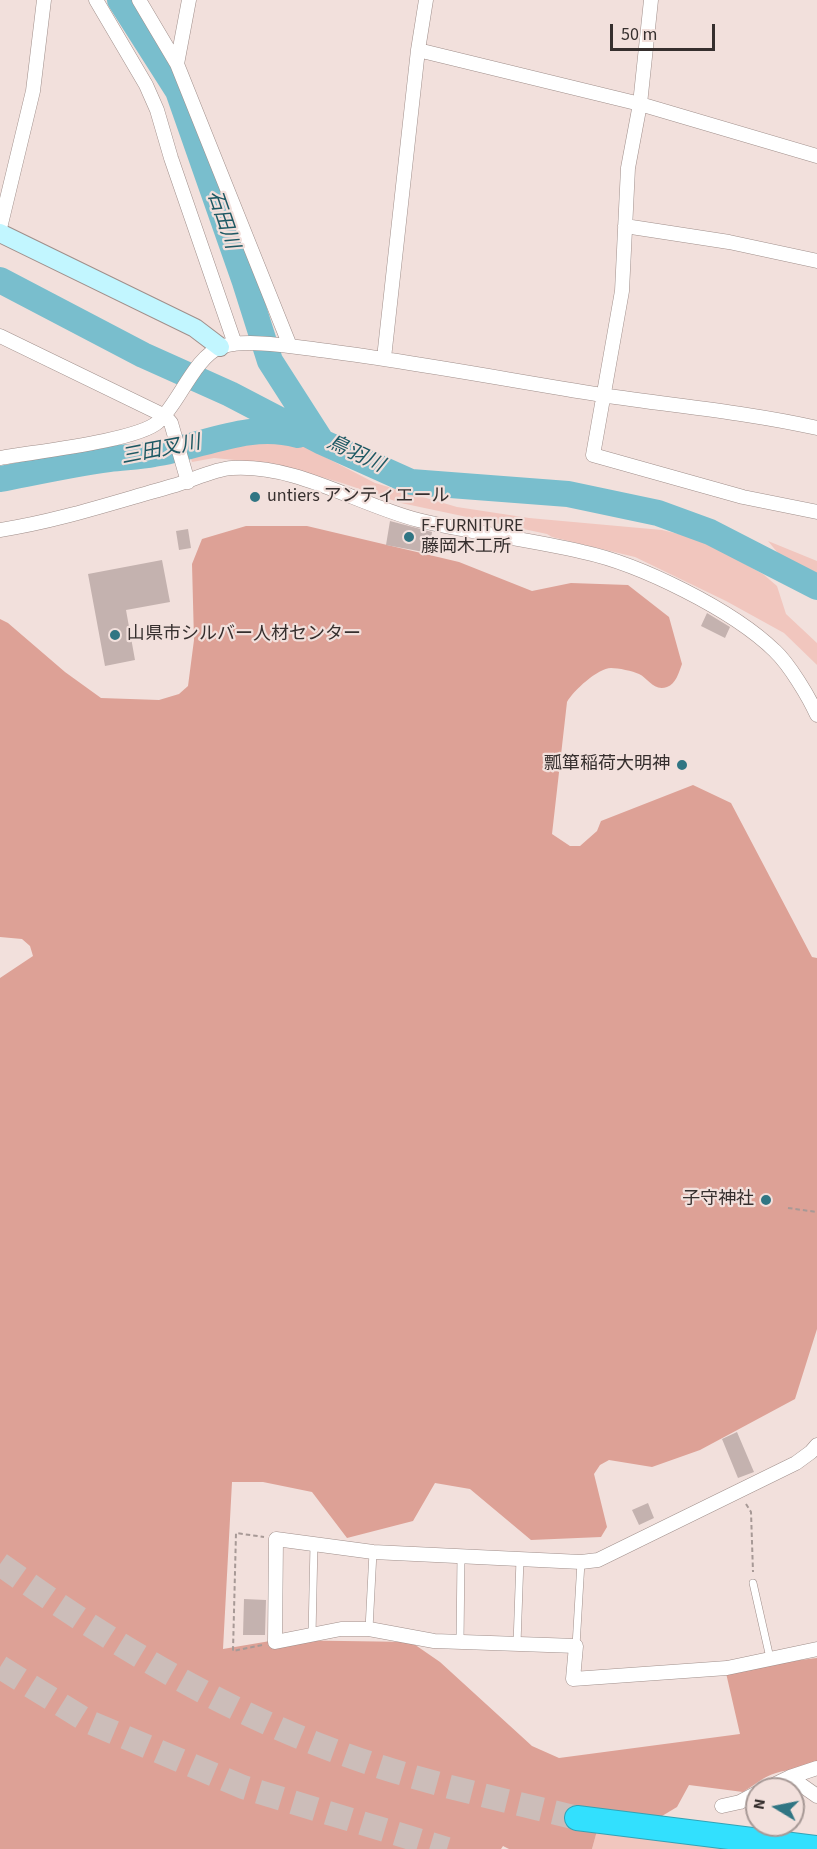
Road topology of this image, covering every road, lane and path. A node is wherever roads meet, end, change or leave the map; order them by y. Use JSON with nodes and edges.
{"nodes":[{"id":1,"x":44,"y":0,"type":"edge"},
{"id":2,"x":96,"y":0,"type":"edge"},
{"id":3,"x":140,"y":0,"type":"edge"},
{"id":4,"x":189,"y":0,"type":"edge"},
{"id":5,"x":426,"y":0,"type":"edge"},
{"id":6,"x":651,"y":0,"type":"edge"},
{"id":7,"x":418,"y":50,"type":"junction"},
{"id":8,"x":177,"y":64,"type":"junction"},
{"id":9,"x":640,"y":104,"type":"junction"},
{"id":10,"x":817,"y":156,"type":"edge"},
{"id":11,"x":625,"y":226,"type":"junction"},
{"id":12,"x":0,"y":228,"type":"edge"},
{"id":13,"x":0,"y":233,"type":"edge"},
{"id":14,"x":817,"y":261,"type":"edge"},
{"id":15,"x":0,"y":336,"type":"edge"},
{"id":16,"x":286,"y":346,"type":"junction"},
{"id":17,"x":227,"y":347,"type":"junction"},
{"id":18,"x":384,"y":358,"type":"junction"},
{"id":19,"x":604,"y":395,"type":"junction"},
{"id":20,"x":168,"y":420,"type":"junction"},
{"id":21,"x":817,"y":428,"type":"edge"},
{"id":22,"x":0,"y":458,"type":"edge"},
{"id":23,"x":187,"y":478,"type":"junction"},
{"id":24,"x":817,"y":512,"type":"edge"},
{"id":25,"x":0,"y":530,"type":"edge"},
{"id":26,"x":812,"y":695,"type":"edge"},
{"id":27,"x":817,"y":715,"type":"edge"},
{"id":28,"x":788,"y":1208,"type":"dead end"},
{"id":29,"x":817,"y":1212,"type":"edge"},
{"id":30,"x":817,"y":1445,"type":"edge"},
{"id":31,"x":739,"y":1491,"type":"junction"},
{"id":32,"x":276,"y":1539,"type":"junction"},
{"id":33,"x":314,"y":1544,"type":"junction"},
{"id":34,"x":373,"y":1552,"type":"junction"},
{"id":35,"x":461,"y":1556,"type":"junction"},
{"id":36,"x":520,"y":1558,"type":"junction"},
{"id":37,"x":581,"y":1562,"type":"junction"},
{"id":38,"x":753,"y":1583,"type":"joint"},
{"id":39,"x":369,"y":1629,"type":"junction"},
{"id":40,"x":312,"y":1635,"type":"junction"},
{"id":41,"x":275,"y":1642,"type":"junction"},
{"id":42,"x":460,"y":1642,"type":"junction"},
{"id":43,"x":517,"y":1644,"type":"junction"},
{"id":44,"x":576,"y":1646,"type":"junction"},
{"id":45,"x":817,"y":1649,"type":"edge"},
{"id":46,"x":770,"y":1658,"type":"junction"},
{"id":47,"x":817,"y":1768,"type":"edge"},
{"id":48,"x":790,"y":1777,"type":"edge"},
{"id":49,"x":745,"y":1799,"type":"edge"},
{"id":50,"x":722,"y":1806,"type":"dead end"},
{"id":51,"x":577,"y":1818,"type":"tunnel mouth"},
{"id":52,"x":817,"y":1848,"type":"edge"}],
"edges":[{"from":1,"to":12,"type":"street"},
{"from":2,"to":17,"type":"street"},
{"from":3,"to":8,"type":"street"},
{"from":4,"to":8,"type":"street"},
{"from":5,"to":7,"type":"street"},
{"from":6,"to":9,"type":"street"},
{"from":7,"to":9,"type":"street"},
{"from":7,"to":18,"type":"street"},
{"from":8,"to":16,"type":"street"},
{"from":9,"to":10,"type":"street"},
{"from":9,"to":11,"type":"street"},
{"from":11,"to":14,"type":"street"},
{"from":11,"to":19,"type":"street"},
{"from":13,"to":17,"type":"street"},
{"from":15,"to":20,"type":"street"},
{"from":16,"to":17,"type":"street"},
{"from":16,"to":18,"type":"street"},
{"from":17,"to":20,"type":"street"},
{"from":18,"to":19,"type":"street"},
{"from":19,"to":21,"type":"street"},
{"from":19,"to":24,"type":"street"},
{"from":20,"to":22,"type":"street"},
{"from":20,"to":23,"type":"street"},
{"from":23,"to":25,"type":"street"},
{"from":23,"to":26,"type":"street"},
{"from":26,"to":27,"type":"street"},
{"from":28,"to":29,"type":"path"},
{"from":30,"to":31,"type":"street"},
{"from":31,"to":37,"type":"street"},
{"from":31,"to":38,"type":"path"},
{"from":32,"to":33,"type":"street"},
{"from":32,"to":41,"type":"street"},
{"from":32,"to":41,"type":"path"},
{"from":33,"to":34,"type":"street"},
{"from":33,"to":40,"type":"lane"},
{"from":34,"to":35,"type":"street"},
{"from":34,"to":39,"type":"lane"},
{"from":35,"to":36,"type":"street"},
{"from":35,"to":42,"type":"lane"},
{"from":36,"to":37,"type":"street"},
{"from":36,"to":43,"type":"lane"},
{"from":37,"to":44,"type":"lane"},
{"from":38,"to":46,"type":"lane"},
{"from":39,"to":40,"type":"street"},
{"from":39,"to":42,"type":"street"},
{"from":40,"to":41,"type":"street"},
{"from":42,"to":43,"type":"street"},
{"from":43,"to":44,"type":"street"},
{"from":44,"to":46,"type":"street"},
{"from":45,"to":46,"type":"street"},
{"from":47,"to":48,"type":"street"},
{"from":49,"to":50,"type":"street"},
{"from":51,"to":52,"type":"highway"}]}
